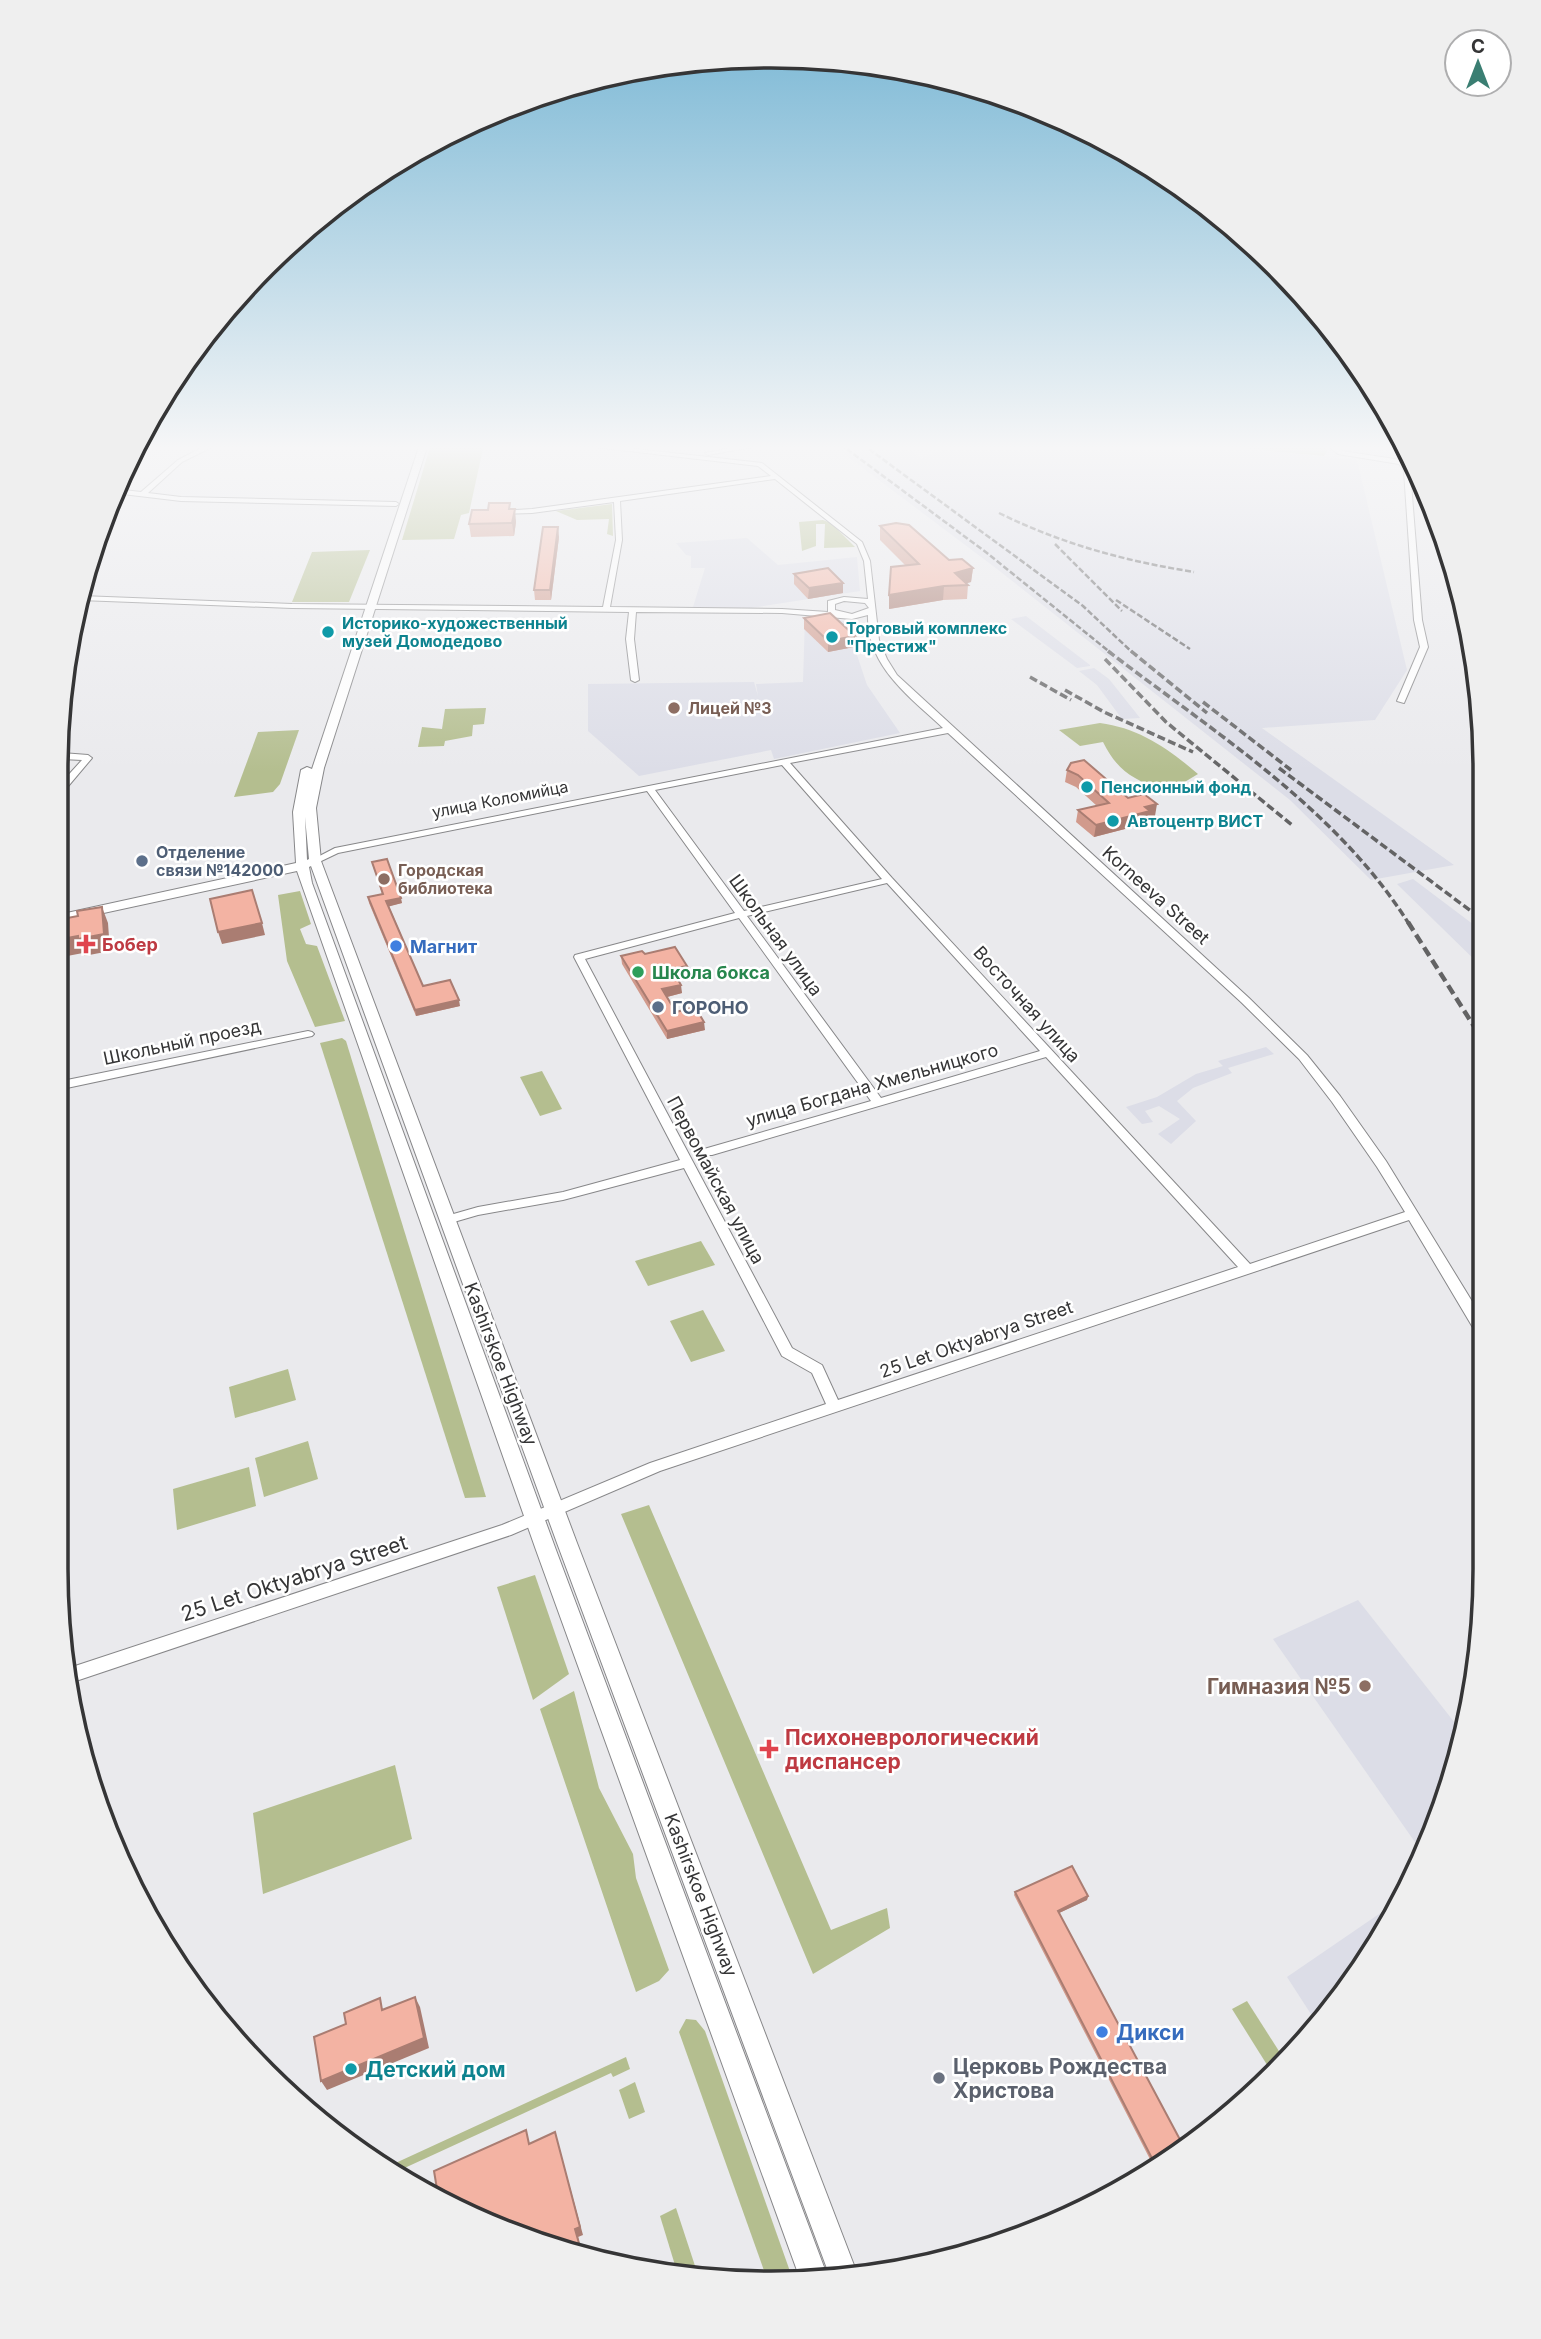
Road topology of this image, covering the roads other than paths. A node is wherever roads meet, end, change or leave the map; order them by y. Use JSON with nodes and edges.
{"nodes":[{"id":1,"x":381,"y":553,"type":"edge"},
{"id":2,"x":384,"y":553,"type":"edge"},
{"id":3,"x":617,"y":553,"type":"edge"},
{"id":4,"x":865,"y":553,"type":"edge"},
{"id":5,"x":1414,"y":553,"type":"edge"},
{"id":6,"x":870,"y":592,"type":"junction"},
{"id":7,"x":90,"y":598,"type":"edge"},
{"id":8,"x":850,"y":598,"type":"junction"},
{"id":9,"x":834,"y":601,"type":"junction"},
{"id":10,"x":365,"y":607,"type":"junction"},
{"id":11,"x":872,"y":608,"type":"junction"},
{"id":12,"x":606,"y":609,"type":"junction"},
{"id":13,"x":633,"y":609,"type":"junction"},
{"id":14,"x":782,"y":611,"type":"junction"},
{"id":15,"x":842,"y":615,"type":"junction"},
{"id":16,"x":870,"y":628,"type":"junction"},
{"id":17,"x":635,"y":680,"type":"dead end"},
{"id":18,"x":1401,"y":701,"type":"dead end"},
{"id":19,"x":948,"y":730,"type":"junction"},
{"id":20,"x":69,"y":757,"type":"edge"},
{"id":21,"x":784,"y":762,"type":"junction"},
{"id":22,"x":68,"y":781,"type":"edge"},
{"id":23,"x":649,"y":788,"type":"junction"},
{"id":24,"x":308,"y":863,"type":"junction"},
{"id":25,"x":888,"y":880,"type":"junction"},
{"id":26,"x":739,"y":915,"type":"junction"},
{"id":27,"x":68,"y":917,"type":"edge"},
{"id":28,"x":308,"y":1034,"type":"dead end"},
{"id":29,"x":1047,"y":1053,"type":"junction"},
{"id":30,"x":68,"y":1084,"type":"edge"},
{"id":31,"x":877,"y":1101,"type":"junction"},
{"id":32,"x":708,"y":1152,"type":"dead end"},
{"id":33,"x":686,"y":1163,"type":"junction"},
{"id":34,"x":1413,"y":1214,"type":"junction"},
{"id":35,"x":447,"y":1220,"type":"junction"},
{"id":36,"x":1246,"y":1268,"type":"junction"},
{"id":37,"x":1473,"y":1315,"type":"edge"},
{"id":38,"x":834,"y":1407,"type":"junction"},
{"id":39,"x":545,"y":1514,"type":"junction"},
{"id":40,"x":76,"y":1673,"type":"edge"},
{"id":41,"x":840,"y":2267,"type":"edge"},
{"id":42,"x":811,"y":2269,"type":"edge"}],
"edges":[{"from":1,"to":10,"type":"main road","name":"Kashirskoe Highway"},
{"from":2,"to":10,"type":"main road","name":"Kashirskoe Highway"},
{"from":3,"to":12,"type":"street"},
{"from":4,"to":6,"type":"street"},
{"from":5,"to":18,"type":"street"},
{"from":6,"to":8,"type":"street"},
{"from":6,"to":11,"type":"street"},
{"from":7,"to":10,"type":"street"},
{"from":8,"to":9,"type":"street"},
{"from":8,"to":11,"type":"street"},
{"from":9,"to":14,"type":"street"},
{"from":9,"to":15,"type":"street"},
{"from":10,"to":12,"type":"street"},
{"from":10,"to":24,"type":"main road","name":"Kashirskoe Highway"},
{"from":11,"to":15,"type":"street"},
{"from":11,"to":16,"type":"street"},
{"from":12,"to":13,"type":"street"},
{"from":13,"to":14,"type":"street"},
{"from":13,"to":17,"type":"street"},
{"from":14,"to":15,"type":"street"},
{"from":15,"to":16,"type":"street"},
{"from":16,"to":19,"type":"street"},
{"from":19,"to":21,"type":"street","name":"улица Коломийца"},
{"from":19,"to":34,"type":"street"},
{"from":20,"to":22,"type":"street"},
{"from":21,"to":23,"type":"street","name":"улица Коломийца"},
{"from":21,"to":25,"type":"street","name":"Восточная улица"},
{"from":23,"to":24,"type":"street","name":"улица Коломийца"},
{"from":23,"to":26,"type":"street","name":"Школьная улица"},
{"from":24,"to":27,"type":"main road","name":"улица Коломийца"},
{"from":24,"to":35,"type":"main road","name":"Kashirskoe Highway"},
{"from":24,"to":39,"type":"main road","name":"Kashirskoe Highway"},
{"from":25,"to":26,"type":"street"},
{"from":25,"to":29,"type":"street","name":"Восточная улица"},
{"from":26,"to":31,"type":"street","name":"Школьная улица"},
{"from":26,"to":33,"type":"street","name":"Первомайская улица"},
{"from":28,"to":30,"type":"street","name":"Школьный проезд"},
{"from":29,"to":31,"type":"street","name":"улица Богдана Хмельницкого"},
{"from":29,"to":36,"type":"street","name":"Восточная улица"},
{"from":31,"to":32,"type":"street","name":"улица Богдана Хмельницкого"},
{"from":33,"to":35,"type":"street"},
{"from":33,"to":38,"type":"street","name":"Первомайская улица"},
{"from":34,"to":36,"type":"street","name":"25 Let Oktyabrya Street"},
{"from":34,"to":37,"type":"street"},
{"from":35,"to":39,"type":"main road","name":"Kashirskoe Highway"},
{"from":36,"to":38,"type":"street","name":"25 Let Oktyabrya Street"},
{"from":38,"to":39,"type":"street","name":"25 Let Oktyabrya Street"},
{"from":39,"to":40,"type":"street","name":"25 Let Oktyabrya Street"},
{"from":39,"to":41,"type":"main road","name":"Kashirskoe Highway"},
{"from":39,"to":42,"type":"main road","name":"Kashirskoe Highway"}]}
